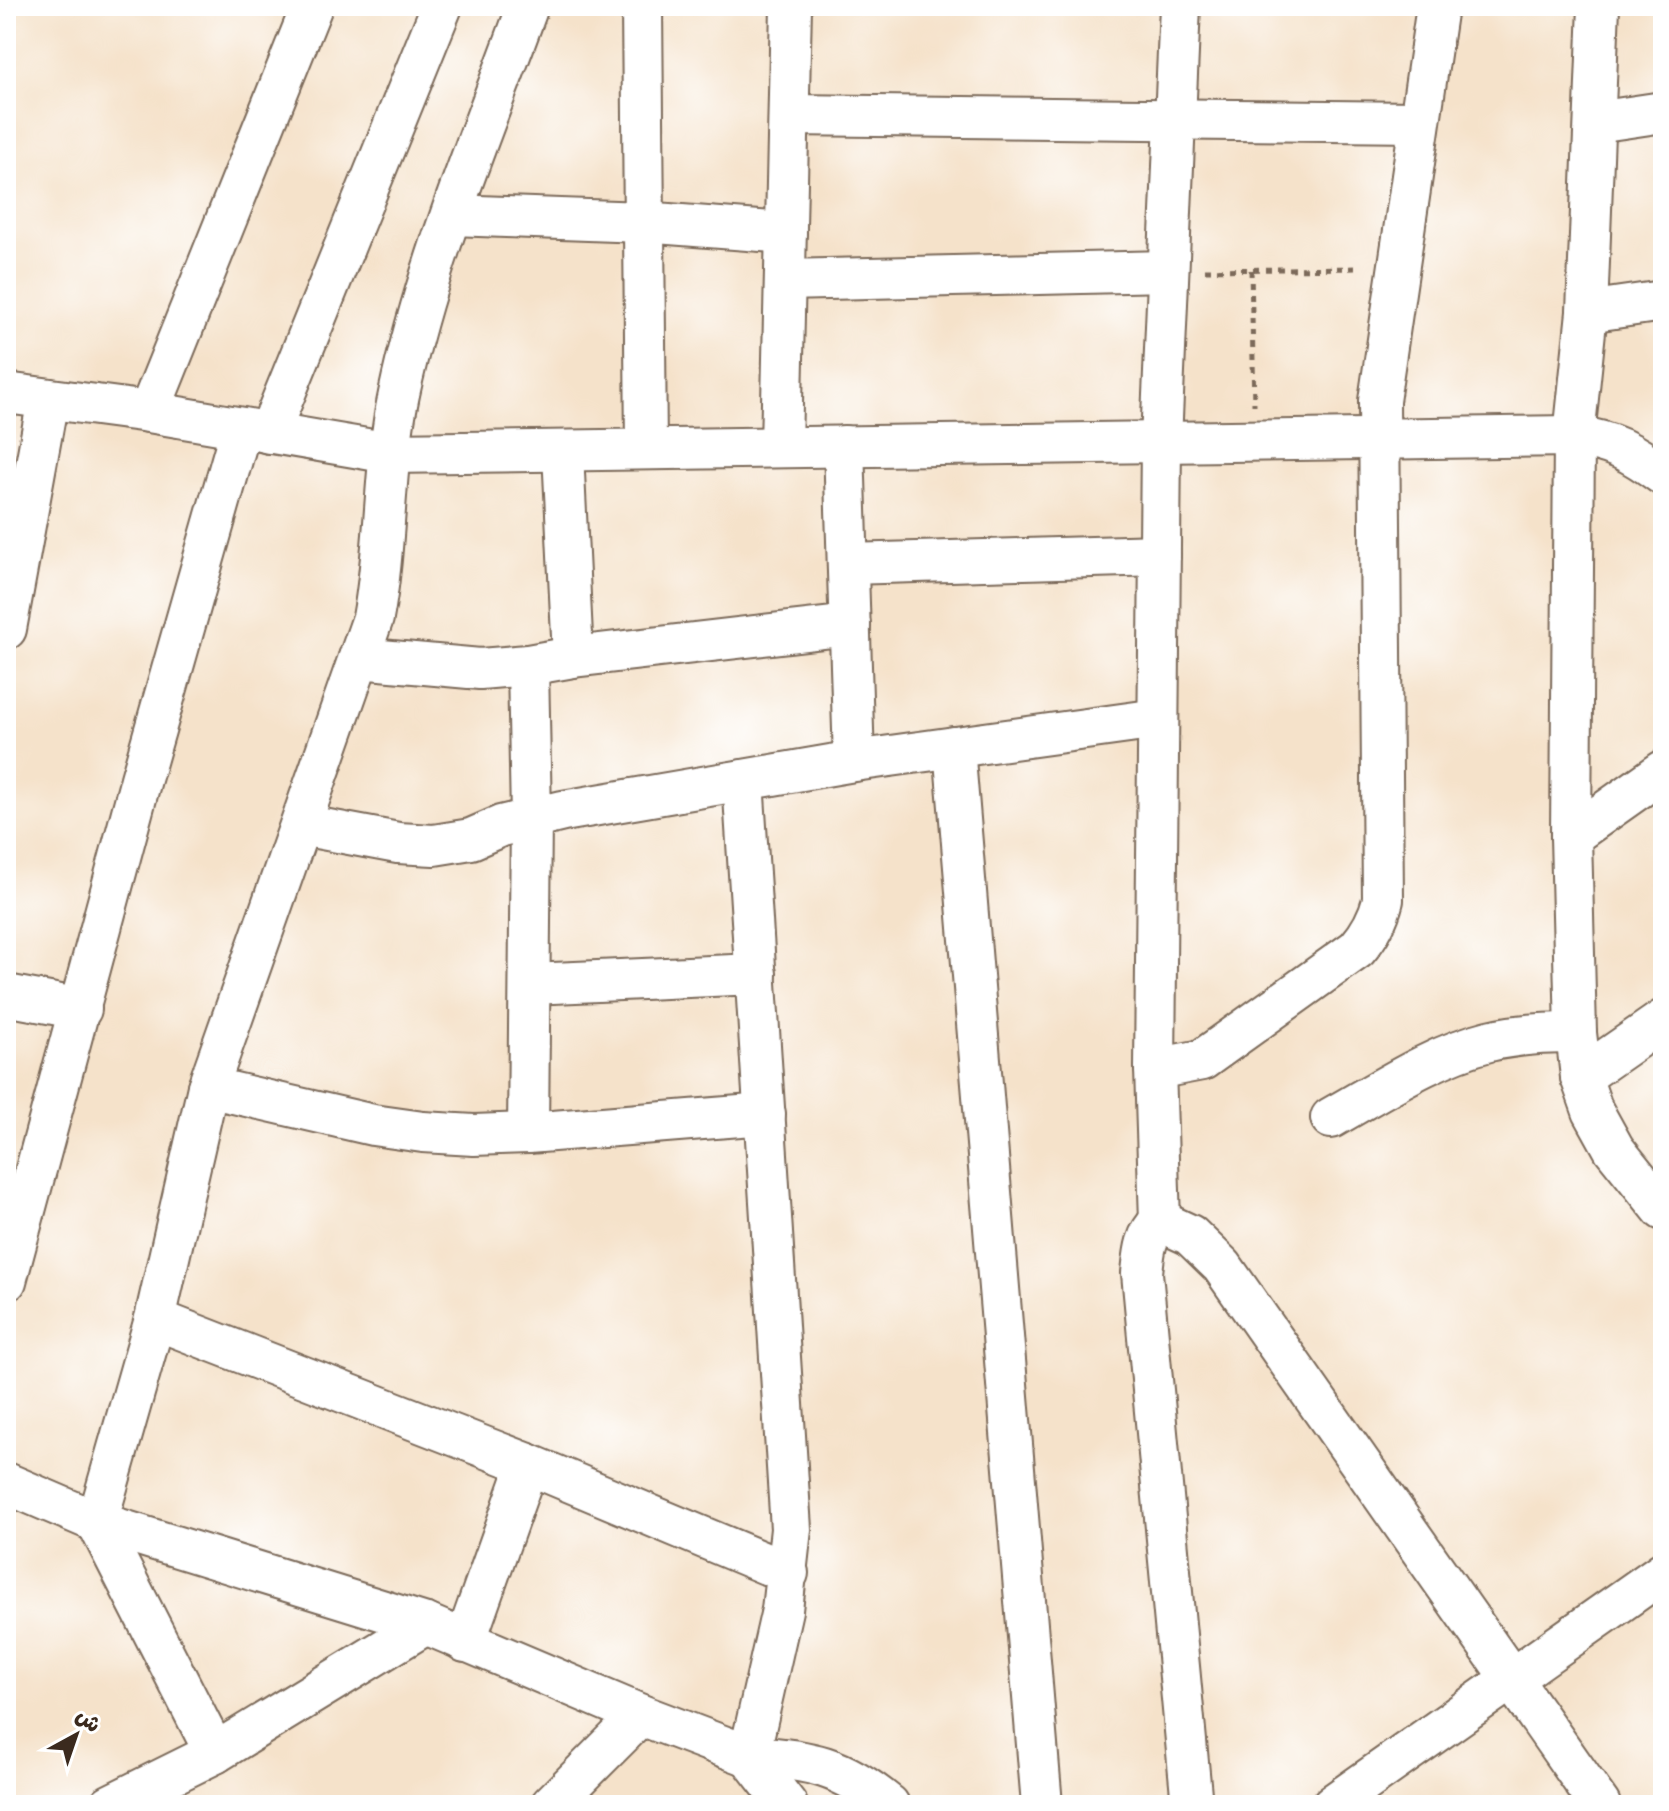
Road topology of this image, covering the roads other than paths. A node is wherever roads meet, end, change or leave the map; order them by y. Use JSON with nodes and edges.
{"nodes":[{"id":1,"x":312,"y":6,"type":"edge"},
{"id":2,"x":442,"y":6,"type":"edge"},
{"id":3,"x":528,"y":6,"type":"edge"},
{"id":4,"x":642,"y":6,"type":"edge"},
{"id":5,"x":791,"y":6,"type":"edge"},
{"id":6,"x":1180,"y":6,"type":"edge"},
{"id":7,"x":1437,"y":6,"type":"edge"},
{"id":8,"x":1599,"y":6,"type":"edge"},
{"id":9,"x":1663,"y":112,"type":"edge"},
{"id":10,"x":789,"y":115,"type":"junction"},
{"id":11,"x":1175,"y":119,"type":"junction"},
{"id":12,"x":1419,"y":122,"type":"junction"},
{"id":13,"x":1596,"y":122,"type":"junction"},
{"id":14,"x":452,"y":215,"type":"junction"},
{"id":15,"x":643,"y":222,"type":"junction"},
{"id":16,"x":786,"y":233,"type":"junction"},
{"id":17,"x":1168,"y":271,"type":"junction"},
{"id":18,"x":785,"y":280,"type":"junction"},
{"id":19,"x":1663,"y":301,"type":"edge"},
{"id":20,"x":1587,"y":312,"type":"junction"},
{"id":21,"x":6,"y":393,"type":"edge"},
{"id":22,"x":48,"y":399,"type":"junction"},
{"id":23,"x":149,"y":412,"type":"junction"},
{"id":24,"x":255,"y":431,"type":"junction"},
{"id":25,"x":1574,"y":436,"type":"junction"},
{"id":26,"x":1378,"y":437,"type":"junction"},
{"id":27,"x":1161,"y":441,"type":"junction"},
{"id":28,"x":844,"y":446,"type":"junction"},
{"id":29,"x":781,"y":447,"type":"junction"},
{"id":30,"x":646,"y":449,"type":"junction"},
{"id":31,"x":563,"y":452,"type":"junction"},
{"id":32,"x":390,"y":453,"type":"junction"},
{"id":33,"x":1663,"y":475,"type":"edge"},
{"id":34,"x":1160,"y":555,"type":"junction"},
{"id":35,"x":848,"y":564,"type":"junction"},
{"id":36,"x":850,"y":625,"type":"junction"},
{"id":37,"x":6,"y":629,"type":"edge"},
{"id":38,"x":573,"y":657,"type":"junction"},
{"id":39,"x":359,"y":658,"type":"junction"},
{"id":40,"x":528,"y":665,"type":"junction"},
{"id":41,"x":1158,"y":719,"type":"junction"},
{"id":42,"x":954,"y":747,"type":"junction"},
{"id":43,"x":854,"y":761,"type":"junction"},
{"id":44,"x":1663,"y":771,"type":"edge"},
{"id":45,"x":743,"y":780,"type":"junction"},
{"id":46,"x":531,"y":817,"type":"junction"},
{"id":47,"x":301,"y":825,"type":"junction"},
{"id":48,"x":1571,"y":836,"type":"junction"},
{"id":49,"x":756,"y":974,"type":"junction"},
{"id":50,"x":530,"y":984,"type":"junction"},
{"id":51,"x":6,"y":995,"type":"edge"},
{"id":52,"x":81,"y":1009,"type":"junction"},
{"id":53,"x":1663,"y":1020,"type":"edge"},
{"id":54,"x":1576,"y":1033,"type":"junction"},
{"id":55,"x":1155,"y":1069,"type":"junction"},
{"id":56,"x":1581,"y":1077,"type":"junction"},
{"id":57,"x":208,"y":1087,"type":"junction"},
{"id":58,"x":765,"y":1114,"type":"junction"},
{"id":59,"x":1331,"y":1118,"type":"dead end"},
{"id":60,"x":528,"y":1133,"type":"junction"},
{"id":61,"x":1663,"y":1210,"type":"edge"},
{"id":62,"x":1160,"y":1221,"type":"junction"},
{"id":63,"x":6,"y":1281,"type":"edge"},
{"id":64,"x":155,"y":1319,"type":"junction"},
{"id":65,"x":528,"y":1464,"type":"junction"},
{"id":66,"x":6,"y":1483,"type":"edge"},
{"id":67,"x":97,"y":1522,"type":"junction"},
{"id":68,"x":1663,"y":1572,"type":"edge"},
{"id":69,"x":788,"y":1573,"type":"junction"},
{"id":70,"x":426,"y":1624,"type":"junction"},
{"id":71,"x":465,"y":1642,"type":"junction"},
{"id":72,"x":1511,"y":1679,"type":"junction"},
{"id":73,"x":641,"y":1715,"type":"junction"},
{"id":74,"x":215,"y":1753,"type":"junction"},
{"id":75,"x":749,"y":1756,"type":"junction"},
{"id":76,"x":125,"y":1802,"type":"edge"},
{"id":77,"x":551,"y":1805,"type":"edge"},
{"id":78,"x":787,"y":1805,"type":"edge"},
{"id":79,"x":889,"y":1805,"type":"edge"},
{"id":80,"x":1042,"y":1805,"type":"edge"},
{"id":81,"x":1192,"y":1805,"type":"edge"},
{"id":82,"x":1332,"y":1805,"type":"edge"},
{"id":83,"x":1600,"y":1805,"type":"edge"}],
"edges":[{"from":1,"to":23,"type":"street"},
{"from":2,"to":24,"type":"street"},
{"from":3,"to":14,"type":"street"},
{"from":4,"to":15,"type":"street"},
{"from":5,"to":10,"type":"street"},
{"from":6,"to":11,"type":"street"},
{"from":7,"to":12,"type":"street"},
{"from":8,"to":13,"type":"street"},
{"from":9,"to":13,"type":"street"},
{"from":10,"to":11,"type":"street"},
{"from":10,"to":16,"type":"street"},
{"from":11,"to":12,"type":"street"},
{"from":11,"to":17,"type":"street"},
{"from":12,"to":26,"type":"street"},
{"from":13,"to":20,"type":"street"},
{"from":14,"to":15,"type":"street"},
{"from":14,"to":32,"type":"street"},
{"from":15,"to":16,"type":"street"},
{"from":15,"to":30,"type":"street"},
{"from":16,"to":18,"type":"street"},
{"from":17,"to":18,"type":"street"},
{"from":17,"to":27,"type":"street"},
{"from":18,"to":29,"type":"street"},
{"from":19,"to":20,"type":"street"},
{"from":20,"to":25,"type":"street"},
{"from":21,"to":22,"type":"street"},
{"from":22,"to":23,"type":"street"},
{"from":22,"to":37,"type":"street"},
{"from":23,"to":24,"type":"street"},
{"from":24,"to":32,"type":"street"},
{"from":24,"to":52,"type":"street"},
{"from":25,"to":26,"type":"street"},
{"from":25,"to":33,"type":"street"},
{"from":25,"to":48,"type":"street"},
{"from":26,"to":27,"type":"street"},
{"from":26,"to":55,"type":"street"},
{"from":27,"to":28,"type":"street"},
{"from":27,"to":34,"type":"street"},
{"from":28,"to":29,"type":"street"},
{"from":28,"to":35,"type":"street"},
{"from":29,"to":30,"type":"street"},
{"from":30,"to":31,"type":"street"},
{"from":31,"to":32,"type":"street"},
{"from":31,"to":38,"type":"street"},
{"from":32,"to":39,"type":"street"},
{"from":34,"to":35,"type":"street"},
{"from":34,"to":41,"type":"street"},
{"from":35,"to":36,"type":"street"},
{"from":36,"to":38,"type":"street"},
{"from":36,"to":43,"type":"street"},
{"from":38,"to":40,"type":"street"},
{"from":39,"to":40,"type":"street"},
{"from":39,"to":47,"type":"street"},
{"from":40,"to":46,"type":"street"},
{"from":41,"to":42,"type":"street"},
{"from":41,"to":55,"type":"street"},
{"from":42,"to":43,"type":"street"},
{"from":42,"to":80,"type":"street"},
{"from":43,"to":45,"type":"street"},
{"from":44,"to":48,"type":"street"},
{"from":45,"to":46,"type":"street"},
{"from":45,"to":49,"type":"street"},
{"from":46,"to":47,"type":"street"},
{"from":46,"to":50,"type":"street"},
{"from":47,"to":57,"type":"street"},
{"from":48,"to":54,"type":"street"},
{"from":49,"to":50,"type":"street"},
{"from":49,"to":58,"type":"street"},
{"from":50,"to":60,"type":"street"},
{"from":51,"to":52,"type":"street"},
{"from":52,"to":63,"type":"street"},
{"from":53,"to":56,"type":"street"},
{"from":54,"to":56,"type":"street"},
{"from":54,"to":59,"type":"street"},
{"from":55,"to":62,"type":"street"},
{"from":56,"to":61,"type":"street"},
{"from":57,"to":60,"type":"street"},
{"from":57,"to":64,"type":"street"},
{"from":58,"to":60,"type":"street"},
{"from":58,"to":69,"type":"street"},
{"from":62,"to":72,"type":"street"},
{"from":62,"to":81,"type":"street"},
{"from":64,"to":65,"type":"street"},
{"from":64,"to":67,"type":"street"},
{"from":65,"to":69,"type":"street"},
{"from":65,"to":71,"type":"street"},
{"from":66,"to":67,"type":"street"},
{"from":67,"to":70,"type":"street"},
{"from":67,"to":74,"type":"street"},
{"from":68,"to":72,"type":"street"},
{"from":69,"to":75,"type":"street"},
{"from":70,"to":71,"type":"street"},
{"from":70,"to":74,"type":"street"},
{"from":71,"to":73,"type":"street"},
{"from":72,"to":82,"type":"street"},
{"from":72,"to":83,"type":"street"},
{"from":73,"to":75,"type":"street"},
{"from":73,"to":77,"type":"street"},
{"from":74,"to":76,"type":"street"},
{"from":75,"to":78,"type":"street"},
{"from":75,"to":79,"type":"street"}]}
